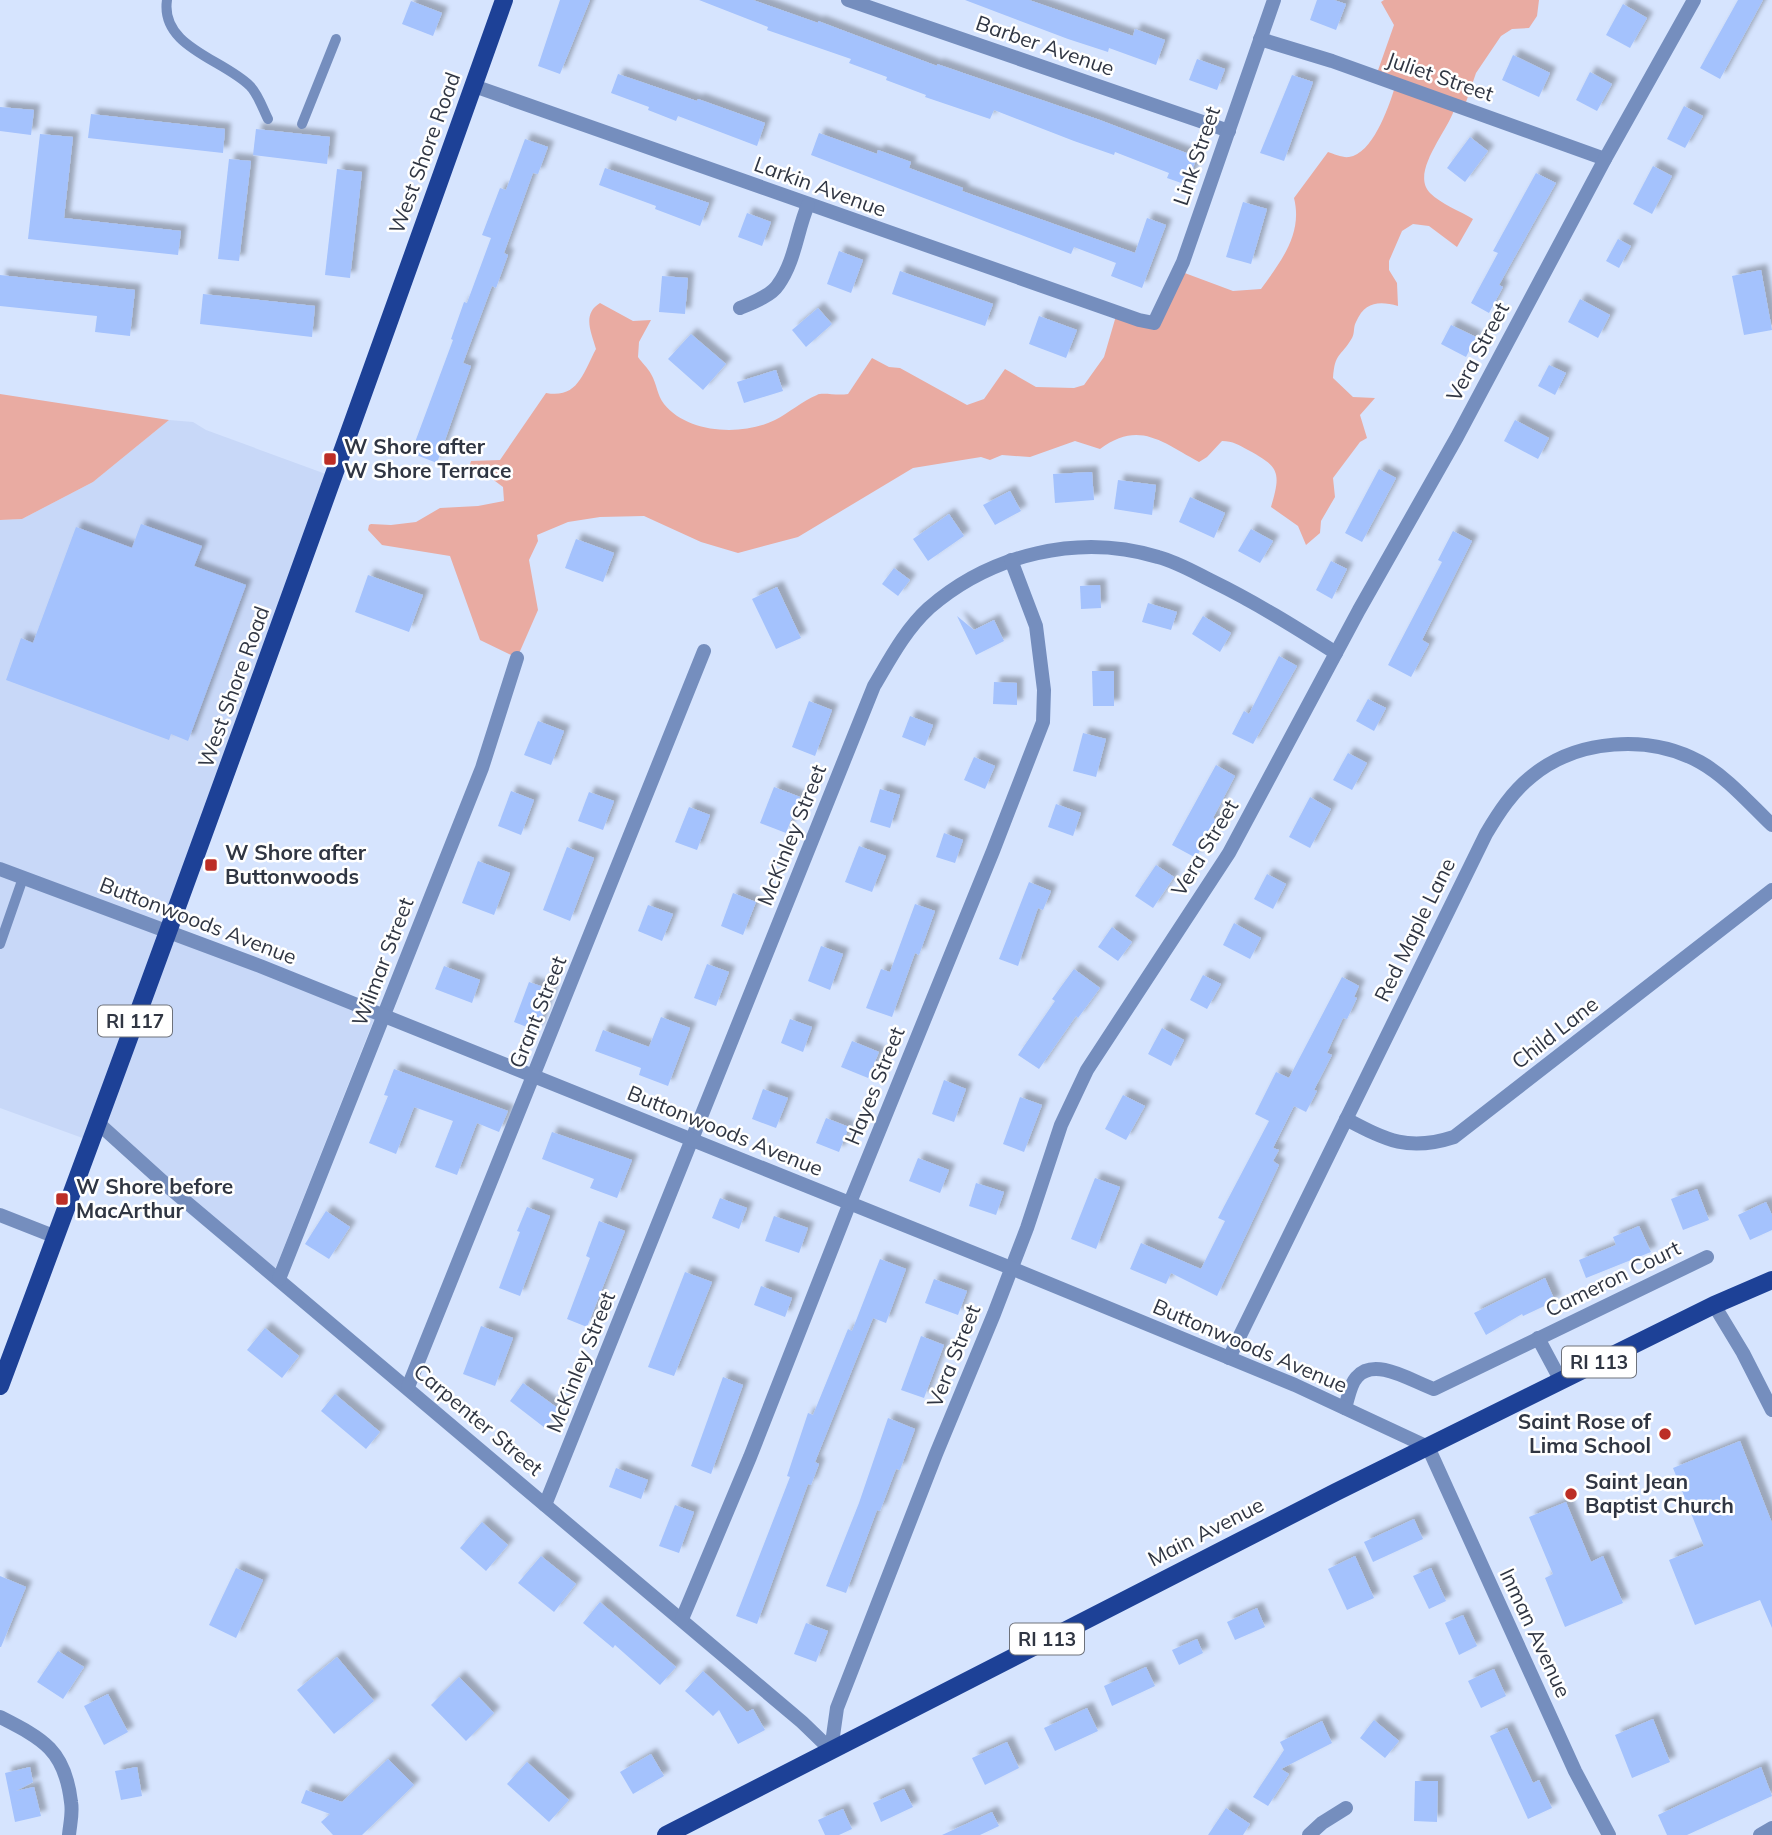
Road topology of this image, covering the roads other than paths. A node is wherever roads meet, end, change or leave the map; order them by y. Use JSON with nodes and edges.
{"nodes":[{"id":1,"x":167,"y":0,"type":"edge"},
{"id":2,"x":504,"y":0,"type":"edge"},
{"id":3,"x":848,"y":0,"type":"edge"},
{"id":4,"x":1274,"y":0,"type":"edge"},
{"id":5,"x":1693,"y":0,"type":"edge"},
{"id":6,"x":336,"y":39,"type":"dead end"},
{"id":7,"x":1260,"y":39,"type":"junction"},
{"id":8,"x":474,"y":86,"type":"junction"},
{"id":9,"x":268,"y":120,"type":"dead end"},
{"id":10,"x":302,"y":124,"type":"dead end"},
{"id":11,"x":1229,"y":131,"type":"junction"},
{"id":12,"x":1605,"y":159,"type":"junction"},
{"id":13,"x":808,"y":205,"type":"junction"},
{"id":14,"x":740,"y":308,"type":"dead end"},
{"id":15,"x":1154,"y":323,"type":"joint"},
{"id":16,"x":1011,"y":560,"type":"junction"},
{"id":17,"x":705,"y":651,"type":"dead end"},
{"id":18,"x":1336,"y":653,"type":"junction"},
{"id":19,"x":517,"y":658,"type":"dead end"},
{"id":20,"x":1772,"y":825,"type":"edge"},
{"id":21,"x":0,"y":869,"type":"edge"},
{"id":22,"x":23,"y":878,"type":"junction"},
{"id":23,"x":1772,"y":890,"type":"edge"},
{"id":24,"x":4,"y":921,"type":"edge"},
{"id":25,"x":169,"y":932,"type":"junction"},
{"id":26,"x":0,"y":944,"type":"edge"},
{"id":27,"x":385,"y":1017,"type":"junction"},
{"id":28,"x":535,"y":1077,"type":"junction"},
{"id":29,"x":1346,"y":1119,"type":"junction"},
{"id":30,"x":98,"y":1123,"type":"junction"},
{"id":31,"x":692,"y":1140,"type":"junction"},
{"id":32,"x":849,"y":1205,"type":"junction"},
{"id":33,"x":0,"y":1215,"type":"edge"},
{"id":34,"x":56,"y":1237,"type":"junction"},
{"id":35,"x":1707,"y":1257,"type":"dead end"},
{"id":36,"x":1011,"y":1268,"type":"junction"},
{"id":37,"x":279,"y":1279,"type":"junction"},
{"id":38,"x":1772,"y":1280,"type":"edge"},
{"id":39,"x":1714,"y":1305,"type":"junction"},
{"id":40,"x":1538,"y":1338,"type":"junction"},
{"id":41,"x":1229,"y":1358,"type":"junction"},
{"id":42,"x":1562,"y":1381,"type":"junction"},
{"id":43,"x":0,"y":1386,"type":"edge"},
{"id":44,"x":408,"y":1387,"type":"junction"},
{"id":45,"x":1345,"y":1408,"type":"junction"},
{"id":46,"x":1772,"y":1410,"type":"edge"},
{"id":47,"x":1428,"y":1447,"type":"junction"},
{"id":48,"x":545,"y":1505,"type":"junction"},
{"id":49,"x":682,"y":1619,"type":"junction"},
{"id":50,"x":0,"y":1717,"type":"edge"},
{"id":51,"x":831,"y":1750,"type":"junction"},
{"id":52,"x":1346,"y":1808,"type":"dead end"},
{"id":53,"x":1772,"y":1828,"type":"edge"},
{"id":54,"x":687,"y":1830,"type":"edge"},
{"id":55,"x":69,"y":1835,"type":"edge"},
{"id":56,"x":666,"y":1835,"type":"edge"},
{"id":57,"x":1309,"y":1835,"type":"edge"},
{"id":58,"x":1609,"y":1835,"type":"edge"},
{"id":59,"x":1760,"y":1835,"type":"edge"}],
"edges":[{"from":1,"to":9,"type":"lane"},
{"from":2,"to":8,"type":"main road","name":"West Shore Road","number":"RI 117"},
{"from":3,"to":11,"type":"street","name":"Barber Avenue"},
{"from":4,"to":7,"type":"street","name":"Link Street"},
{"from":5,"to":12,"type":"street","name":"Vera Street"},
{"from":6,"to":10,"type":"lane"},
{"from":7,"to":11,"type":"street","name":"Link Street"},
{"from":7,"to":12,"type":"street","name":"Juliet Street"},
{"from":8,"to":13,"type":"street","name":"Larkin Avenue"},
{"from":8,"to":25,"type":"main road","name":"West Shore Road","number":"RI 117"},
{"from":11,"to":15,"type":"street","name":"Link Street"},
{"from":12,"to":18,"type":"street","name":"Vera Street"},
{"from":13,"to":14,"type":"street"},
{"from":13,"to":15,"type":"street","name":"Larkin Avenue"},
{"from":16,"to":18,"type":"street","name":"McKinley Street"},
{"from":16,"to":31,"type":"street","name":"McKinley Street"},
{"from":16,"to":32,"type":"street","name":"Hayes Street"},
{"from":17,"to":28,"type":"street","name":"Grant Street"},
{"from":18,"to":36,"type":"street","name":"Vera Street"},
{"from":19,"to":27,"type":"street","name":"Wilmar Street"},
{"from":20,"to":29,"type":"street","name":"Red Maple Lane"},
{"from":21,"to":22,"type":"street","name":"Buttonwoods Avenue"},
{"from":22,"to":24,"type":"lane"},
{"from":22,"to":25,"type":"street","name":"Buttonwoods Avenue"},
{"from":23,"to":29,"type":"street","name":"Child Lane"},
{"from":24,"to":26,"type":"lane"},
{"from":25,"to":27,"type":"street","name":"Buttonwoods Avenue"},
{"from":25,"to":30,"type":"main road","name":"West Shore Road","number":"RI 117"},
{"from":27,"to":28,"type":"street","name":"Buttonwoods Avenue"},
{"from":27,"to":37,"type":"street","name":"Wilmar Street"},
{"from":28,"to":31,"type":"street","name":"Buttonwoods Avenue"},
{"from":28,"to":44,"type":"street","name":"Grant Street"},
{"from":29,"to":41,"type":"street","name":"Red Maple Lane"},
{"from":30,"to":34,"type":"main road","name":"West Shore Road","number":"RI 117"},
{"from":30,"to":37,"type":"street","name":"Carpenter Street"},
{"from":31,"to":32,"type":"street","name":"Buttonwoods Avenue"},
{"from":31,"to":48,"type":"street","name":"McKinley Street"},
{"from":32,"to":36,"type":"street","name":"Buttonwoods Avenue"},
{"from":32,"to":49,"type":"street","name":"Hayes Street"},
{"from":33,"to":34,"type":"street"},
{"from":34,"to":43,"type":"main road","name":"West Shore Road","number":"RI 117"},
{"from":35,"to":40,"type":"street","name":"Cameron Court"},
{"from":36,"to":41,"type":"street","name":"Buttonwoods Avenue"},
{"from":36,"to":51,"type":"street","name":"Vera Street"},
{"from":37,"to":44,"type":"street","name":"Carpenter Street"},
{"from":38,"to":39,"type":"main road","name":"Main Avenue","number":"RI 113"},
{"from":39,"to":42,"type":"main road","name":"Main Avenue","number":"RI 113"},
{"from":39,"to":46,"type":"street"},
{"from":40,"to":42,"type":"street","name":"Cameron Court"},
{"from":40,"to":45,"type":"street","name":"Cameron Court"},
{"from":41,"to":45,"type":"street","name":"Buttonwoods Avenue"},
{"from":42,"to":47,"type":"main road","name":"Main Avenue","number":"RI 113"},
{"from":44,"to":48,"type":"street","name":"Carpenter Street"},
{"from":45,"to":47,"type":"street","name":"Buttonwoods Avenue"},
{"from":47,"to":51,"type":"main road","name":"Main Avenue","number":"RI 113"},
{"from":47,"to":58,"type":"street","name":"Inman Avenue"},
{"from":48,"to":49,"type":"street","name":"Carpenter Street"},
{"from":49,"to":51,"type":"street","name":"Carpenter Street"},
{"from":50,"to":55,"type":"street"},
{"from":51,"to":54,"type":"main road","name":"Main Avenue","number":"RI 113"},
{"from":52,"to":57,"type":"street"},
{"from":53,"to":59,"type":"street"},
{"from":54,"to":56,"type":"main road","name":"Main Avenue","number":"RI 113"}]}
